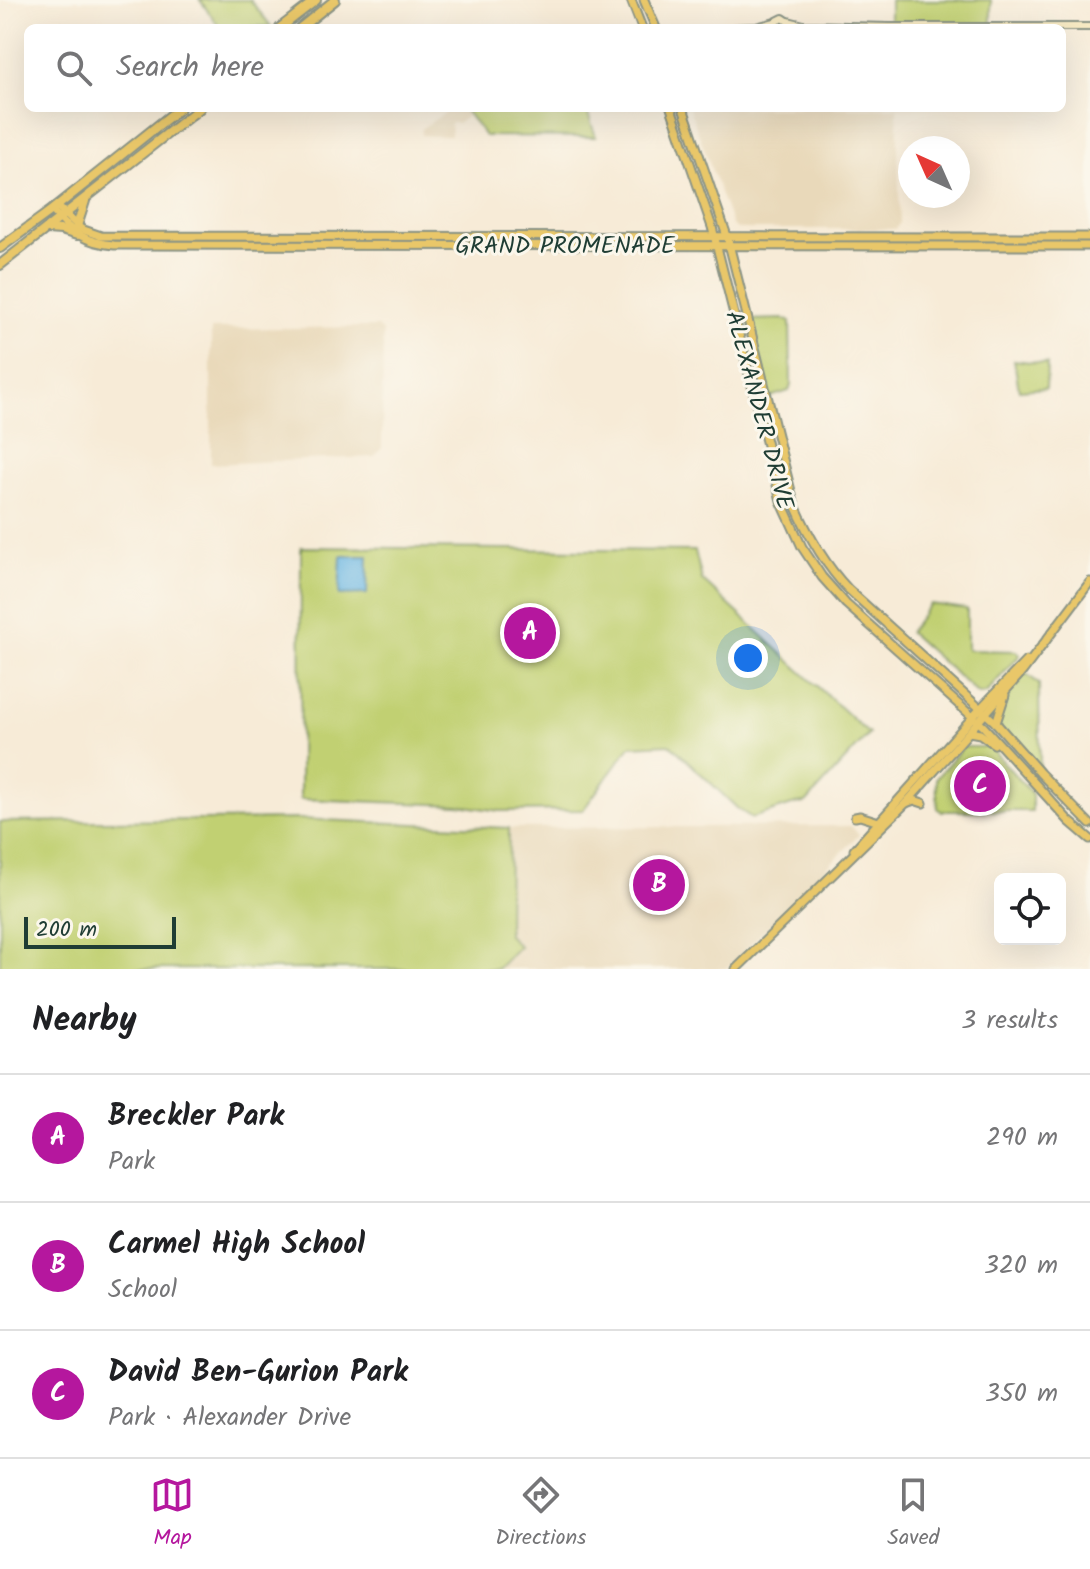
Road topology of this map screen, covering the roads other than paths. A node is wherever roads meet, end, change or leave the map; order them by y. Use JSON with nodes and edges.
{"nodes":[{"id":1,"x":316,"y":0,"type":"edge"},
{"id":2,"x":335,"y":0,"type":"edge"},
{"id":3,"x":631,"y":0,"type":"edge"},
{"id":4,"x":644,"y":0,"type":"edge"},
{"id":5,"x":285,"y":24,"type":"edge"},
{"id":6,"x":305,"y":24,"type":"edge"},
{"id":7,"x":640,"y":24,"type":"edge"},
{"id":8,"x":654,"y":24,"type":"edge"},
{"id":9,"x":1066,"y":27,"type":"edge"},
{"id":10,"x":1090,"y":27,"type":"edge"},
{"id":11,"x":175,"y":112,"type":"edge"},
{"id":12,"x":195,"y":112,"type":"edge"},
{"id":13,"x":672,"y":112,"type":"edge"},
{"id":14,"x":684,"y":112,"type":"edge"},
{"id":15,"x":85,"y":200,"type":"junction"},
{"id":16,"x":55,"y":208,"type":"junction"},
{"id":17,"x":62,"y":217,"type":"junction"},
{"id":18,"x":47,"y":229,"type":"junction"},
{"id":19,"x":77,"y":231,"type":"junction"},
{"id":20,"x":715,"y":236,"type":"junction"},
{"id":21,"x":727,"y":236,"type":"junction"},
{"id":22,"x":1090,"y":237,"type":"edge"},
{"id":23,"x":463,"y":241,"type":"junction"},
{"id":24,"x":717,"y":245,"type":"junction"},
{"id":25,"x":729,"y":245,"type":"junction"},
{"id":26,"x":1090,"y":246,"type":"edge"},
{"id":27,"x":0,"y":248,"type":"edge"},
{"id":28,"x":0,"y":265,"type":"edge"},
{"id":29,"x":1090,"y":582,"type":"edge"},
{"id":30,"x":1031,"y":657,"type":"junction"},
{"id":31,"x":1007,"y":689,"type":"junction"},
{"id":32,"x":965,"y":710,"type":"junction"},
{"id":33,"x":983,"y":712,"type":"junction"},
{"id":34,"x":975,"y":719,"type":"junction"},
{"id":35,"x":996,"y":723,"type":"junction"},
{"id":36,"x":969,"y":732,"type":"junction"},
{"id":37,"x":955,"y":737,"type":"junction"},
{"id":38,"x":1003,"y":748,"type":"junction"},
{"id":39,"x":906,"y":803,"type":"junction"},
{"id":40,"x":923,"y":803,"type":"dead end"},
{"id":41,"x":855,"y":817,"type":"dead end"},
{"id":42,"x":879,"y":822,"type":"junction"},
{"id":43,"x":1090,"y":824,"type":"edge"},
{"id":44,"x":1090,"y":839,"type":"edge"},
{"id":45,"x":848,"y":858,"type":"junction"},
{"id":46,"x":736,"y":969,"type":"edge"}],
"edges":[{"from":1,"to":5,"type":"highway"},
{"from":2,"to":6,"type":"highway"},
{"from":3,"to":7,"type":"main road"},
{"from":4,"to":8,"type":"main road"},
{"from":9,"to":10,"type":"street"},
{"from":11,"to":16,"type":"highway"},
{"from":12,"to":15,"type":"highway"},
{"from":13,"to":20,"type":"main road","name":"ALEXANDER DRIVE"},
{"from":14,"to":21,"type":"main road","name":"ALEXANDER DRIVE"},
{"from":15,"to":17,"type":"highway"},
{"from":15,"to":19,"type":"highway"},
{"from":16,"to":17,"type":"main road","name":"GRAND PROMENADE"},
{"from":16,"to":27,"type":"highway"},
{"from":17,"to":18,"type":"highway"},
{"from":17,"to":19,"type":"main road","name":"GRAND PROMENADE"},
{"from":18,"to":19,"type":"highway"},
{"from":18,"to":28,"type":"highway"},
{"from":19,"to":23,"type":"main road","name":"GRAND PROMENADE"},
{"from":20,"to":21,"type":"main road","name":"GRAND PROMENADE"},
{"from":20,"to":23,"type":"main road","name":"GRAND PROMENADE"},
{"from":20,"to":24,"type":"main road","name":"ALEXANDER DRIVE"},
{"from":21,"to":22,"type":"main road","name":"GRAND PROMENADE"},
{"from":21,"to":25,"type":"main road","name":"ALEXANDER DRIVE"},
{"from":23,"to":24,"type":"main road","name":"GRAND PROMENADE"},
{"from":24,"to":25,"type":"main road","name":"GRAND PROMENADE"},
{"from":24,"to":32,"type":"main road","name":"ALEXANDER DRIVE"},
{"from":25,"to":26,"type":"main road","name":"GRAND PROMENADE"},
{"from":25,"to":33,"type":"main road","name":"ALEXANDER DRIVE"},
{"from":29,"to":30,"type":"main road"},
{"from":30,"to":31,"type":"main road"},
{"from":30,"to":33,"type":"main road"},
{"from":31,"to":33,"type":"main road"},
{"from":31,"to":35,"type":"main road"},
{"from":32,"to":34,"type":"main road","name":"ALEXANDER DRIVE"},
{"from":32,"to":37,"type":"main road"},
{"from":33,"to":34,"type":"main road"},
{"from":33,"to":35,"type":"main road","name":"ALEXANDER DRIVE"},
{"from":34,"to":36,"type":"main road"},
{"from":34,"to":37,"type":"main road"},
{"from":34,"to":38,"type":"main road","name":"ALEXANDER DRIVE"},
{"from":35,"to":43,"type":"main road","name":"ALEXANDER DRIVE"},
{"from":36,"to":38,"type":"main road"},
{"from":36,"to":39,"type":"main road"},
{"from":37,"to":42,"type":"main road"},
{"from":38,"to":44,"type":"main road","name":"ALEXANDER DRIVE"},
{"from":39,"to":40,"type":"main road"},
{"from":39,"to":45,"type":"main road"},
{"from":41,"to":42,"type":"main road"},
{"from":42,"to":45,"type":"main road"},
{"from":45,"to":46,"type":"main road"}]}
